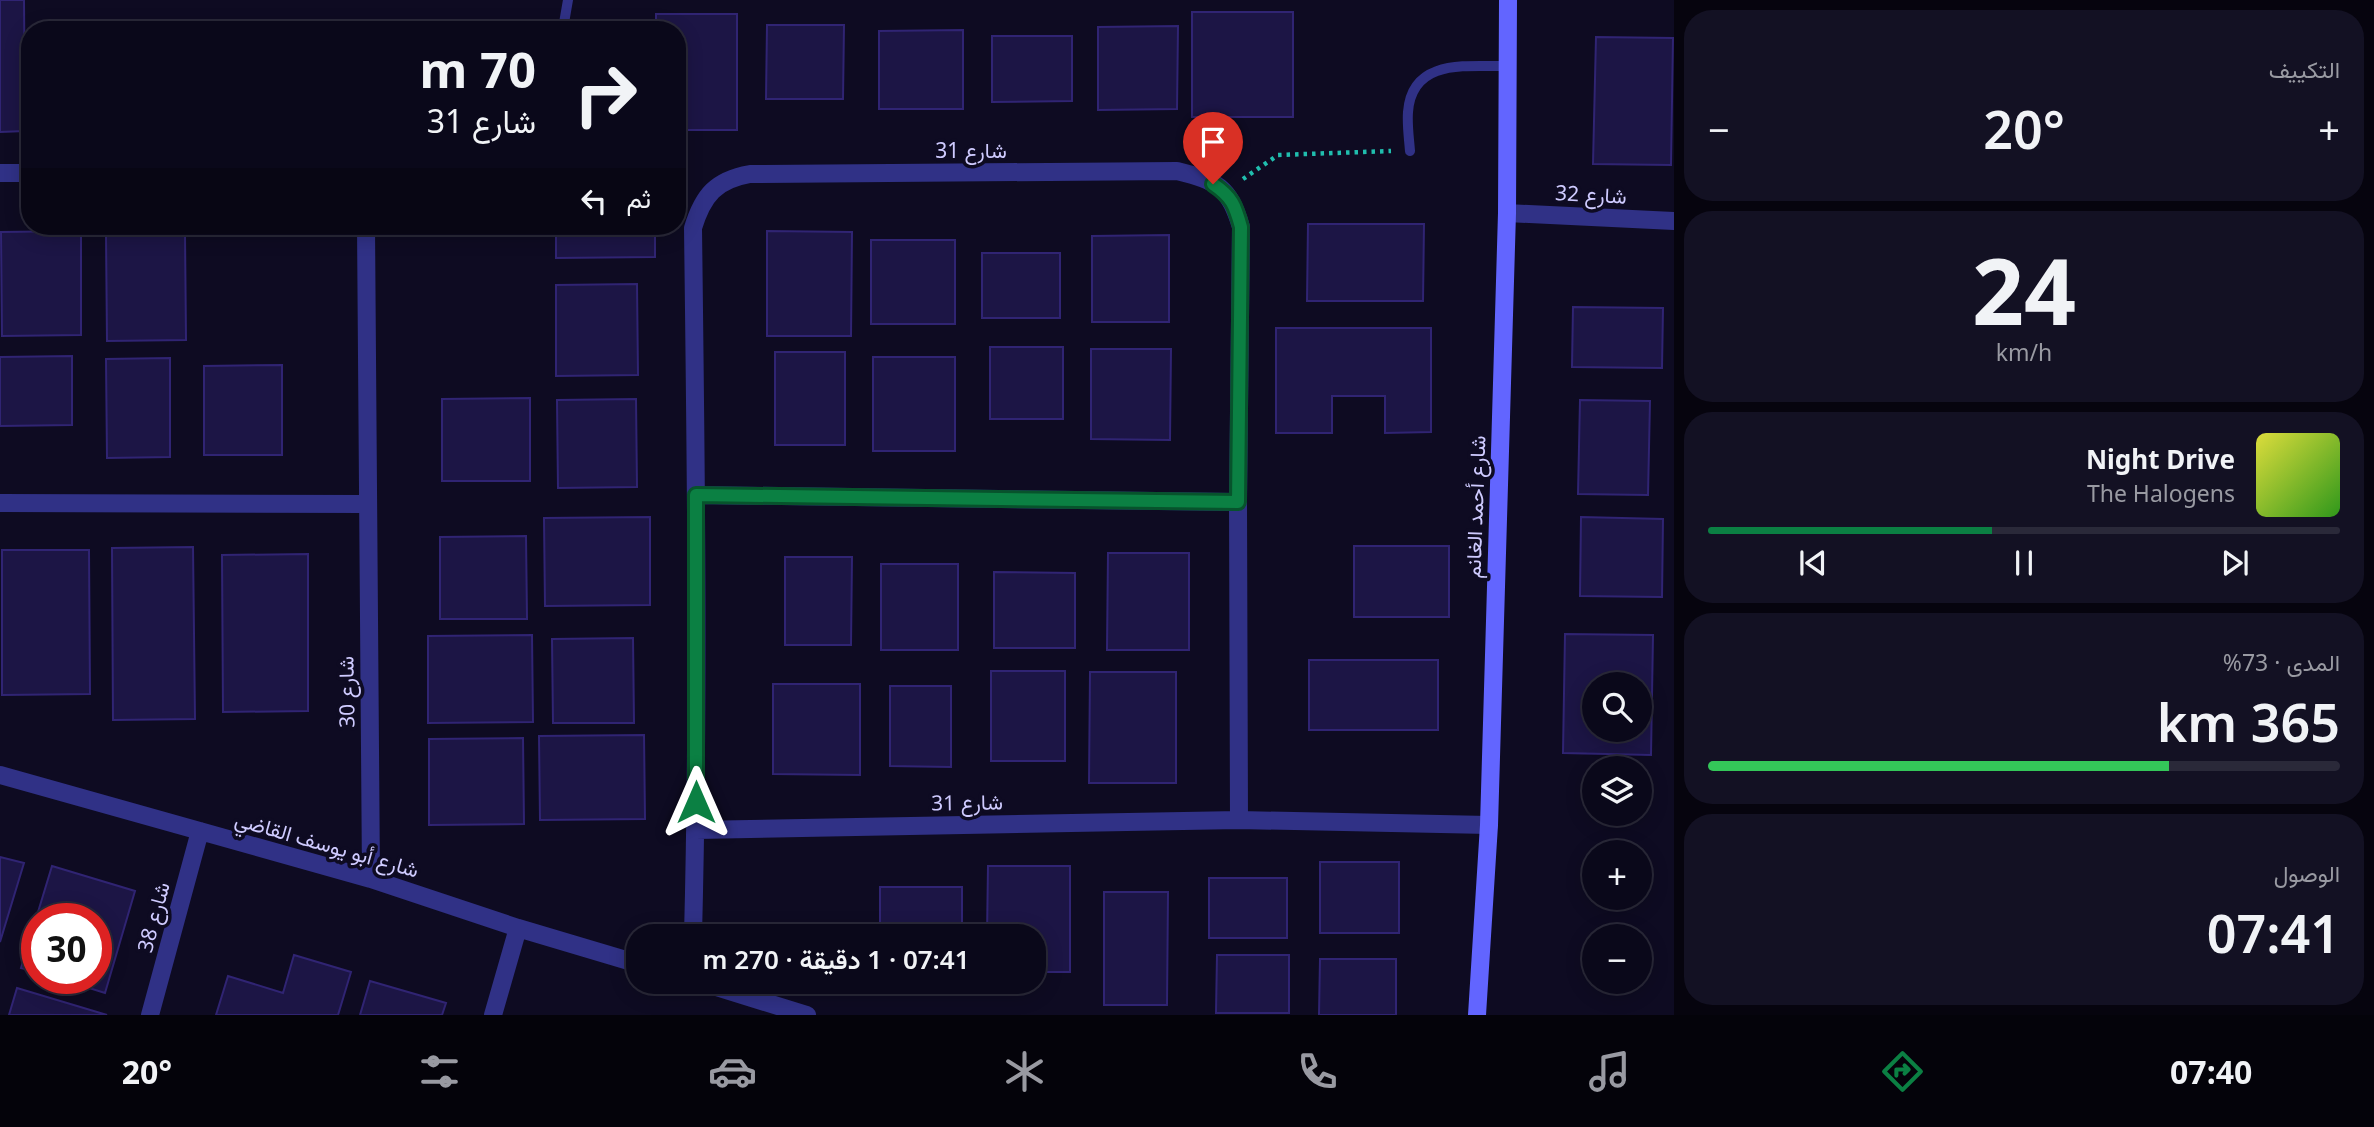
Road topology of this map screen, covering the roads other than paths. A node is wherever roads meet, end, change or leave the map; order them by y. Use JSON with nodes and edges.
{"nodes":[{"id":1,"x":568,"y":0,"type":"edge"},
{"id":2,"x":1508,"y":0,"type":"edge"},
{"id":3,"x":564,"y":21,"type":"edge"},
{"id":4,"x":1508,"y":66,"type":"junction"},
{"id":5,"x":1409,"y":151,"type":"road end"},
{"id":6,"x":0,"y":173,"type":"edge"},
{"id":7,"x":21,"y":173,"type":"edge"},
{"id":8,"x":1507,"y":213,"type":"junction"},
{"id":9,"x":1674,"y":221,"type":"edge"},
{"id":10,"x":366,"y":235,"type":"edge"},
{"id":11,"x":696,"y":495,"type":"junction"},
{"id":12,"x":1238,"y":502,"type":"junction"},
{"id":13,"x":0,"y":503,"type":"edge"},
{"id":14,"x":367,"y":504,"type":"junction"},
{"id":15,"x":0,"y":775,"type":"edge"},
{"id":16,"x":1239,"y":820,"type":"junction"},
{"id":17,"x":1489,"y":825,"type":"junction"},
{"id":18,"x":696,"y":830,"type":"junction"},
{"id":19,"x":200,"y":831,"type":"junction"},
{"id":20,"x":371,"y":879,"type":"junction"},
{"id":21,"x":693,"y":924,"type":"edge"},
{"id":22,"x":518,"y":928,"type":"junction"},
{"id":23,"x":626,"y":960,"type":"edge"},
{"id":24,"x":738,"y":994,"type":"edge"},
{"id":25,"x":150,"y":1015,"type":"edge"},
{"id":26,"x":493,"y":1015,"type":"edge"},
{"id":27,"x":807,"y":1015,"type":"edge"},
{"id":28,"x":1477,"y":1015,"type":"edge"}],
"edges":[{"from":1,"to":3,"type":"lane"},
{"from":2,"to":4,"type":"street","name":"شارع أحمد الغانم"},
{"from":4,"to":5,"type":"lane"},
{"from":4,"to":8,"type":"street","name":"شارع أحمد الغانم"},
{"from":6,"to":7,"type":"street"},
{"from":8,"to":9,"type":"street","name":"شارع 32"},
{"from":8,"to":17,"type":"street","name":"شارع أحمد الغانم"},
{"from":10,"to":14,"type":"street","name":"شارع 30"},
{"from":11,"to":12,"type":"street"},
{"from":11,"to":12,"type":"street","name":"شارع 31"},
{"from":11,"to":18,"type":"street","name":"شارع 31"},
{"from":12,"to":16,"type":"street"},
{"from":13,"to":14,"type":"street"},
{"from":14,"to":20,"type":"street","name":"شارع 30"},
{"from":15,"to":19,"type":"street","name":"شارع أبو يوسف القاضي"},
{"from":16,"to":17,"type":"street","name":"شارع 31"},
{"from":16,"to":18,"type":"street","name":"شارع 31"},
{"from":17,"to":28,"type":"street","name":"شارع أحمد الغانم"},
{"from":18,"to":21,"type":"street","name":"شارع 31"},
{"from":19,"to":20,"type":"street","name":"شارع أبو يوسف القاضي"},
{"from":19,"to":25,"type":"street","name":"شارع 38"},
{"from":20,"to":22,"type":"street","name":"شارع أبو يوسف القاضي"},
{"from":22,"to":23,"type":"street","name":"شارع أبو يوسف القاضي"},
{"from":22,"to":26,"type":"street"},
{"from":24,"to":27,"type":"street"}]}
